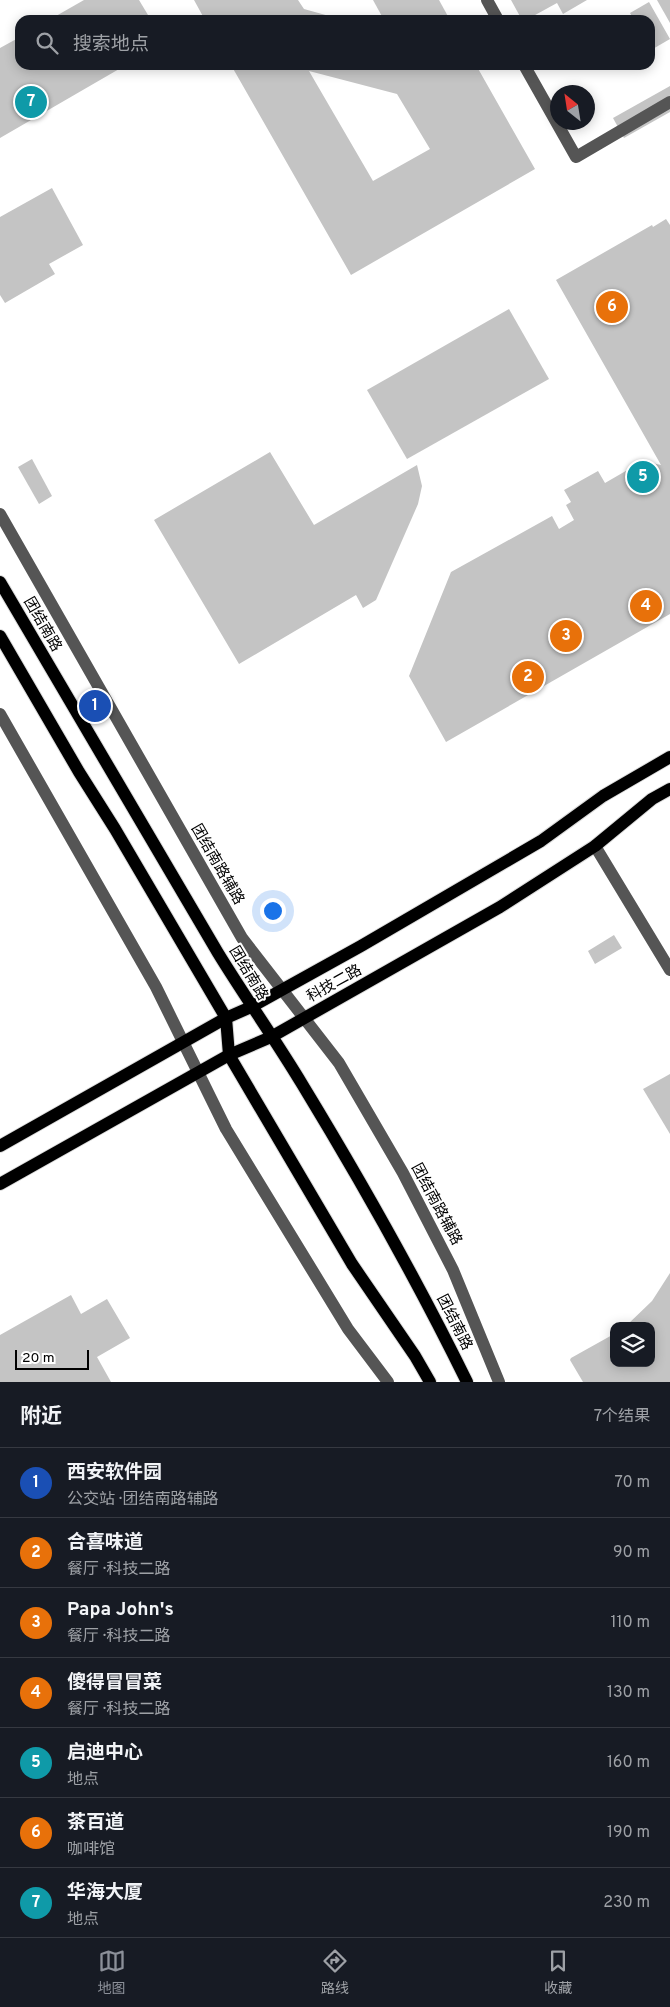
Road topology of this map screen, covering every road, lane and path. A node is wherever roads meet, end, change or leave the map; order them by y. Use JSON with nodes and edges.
{"nodes":[{"id":1,"x":487,"y":0,"type":"edge"},
{"id":2,"x":495,"y":15,"type":"edge"},
{"id":3,"x":527,"y":70,"type":"edge"},
{"id":4,"x":670,"y":102,"type":"edge"},
{"id":5,"x":0,"y":514,"type":"edge"},
{"id":6,"x":0,"y":582,"type":"edge"},
{"id":7,"x":0,"y":636,"type":"edge"},
{"id":8,"x":0,"y":714,"type":"edge"},
{"id":9,"x":670,"y":757,"type":"edge"},
{"id":10,"x":670,"y":789,"type":"edge"},
{"id":11,"x":595,"y":846,"type":"junction"},
{"id":12,"x":670,"y":970,"type":"edge"},
{"id":13,"x":282,"y":989,"type":"junction"},
{"id":14,"x":251,"y":1007,"type":"junction"},
{"id":15,"x":226,"y":1018,"type":"junction"},
{"id":16,"x":304,"y":1018,"type":"junction"},
{"id":17,"x":271,"y":1037,"type":"junction"},
{"id":18,"x":183,"y":1042,"type":"junction"},
{"id":19,"x":229,"y":1055,"type":"junction"},
{"id":20,"x":198,"y":1072,"type":"junction"},
{"id":21,"x":0,"y":1146,"type":"edge"},
{"id":22,"x":0,"y":1184,"type":"edge"},
{"id":23,"x":388,"y":1382,"type":"edge"},
{"id":24,"x":430,"y":1382,"type":"edge"},
{"id":25,"x":467,"y":1382,"type":"edge"},
{"id":26,"x":500,"y":1382,"type":"edge"}],
"edges":[{"from":1,"to":2,"type":"street"},
{"from":3,"to":4,"type":"street"},
{"from":5,"to":13,"type":"street","name":"团结南路辅路"},
{"from":6,"to":14,"type":"main road","name":"团结南路"},
{"from":7,"to":15,"type":"main road"},
{"from":8,"to":18,"type":"street"},
{"from":9,"to":13,"type":"main road","name":"科技二路"},
{"from":10,"to":11,"type":"main road","name":"科技二路"},
{"from":11,"to":12,"type":"street"},
{"from":11,"to":16,"type":"main road","name":"科技二路"},
{"from":13,"to":14,"type":"main road","name":"科技二路"},
{"from":13,"to":16,"type":"street","name":"团结南路辅路"},
{"from":14,"to":15,"type":"main road","name":"科技二路"},
{"from":14,"to":17,"type":"main road","name":"团结南路"},
{"from":15,"to":18,"type":"main road","name":"科技二路"},
{"from":15,"to":19,"type":"main road"},
{"from":16,"to":17,"type":"main road","name":"科技二路"},
{"from":16,"to":26,"type":"street","name":"团结南路辅路"},
{"from":17,"to":19,"type":"main road","name":"科技二路"},
{"from":17,"to":25,"type":"main road","name":"团结南路"},
{"from":18,"to":20,"type":"street"},
{"from":18,"to":21,"type":"main road","name":"科技二路"},
{"from":19,"to":20,"type":"main road","name":"科技二路"},
{"from":19,"to":24,"type":"main road"},
{"from":20,"to":22,"type":"main road","name":"科技二路"},
{"from":20,"to":23,"type":"street"}]}
